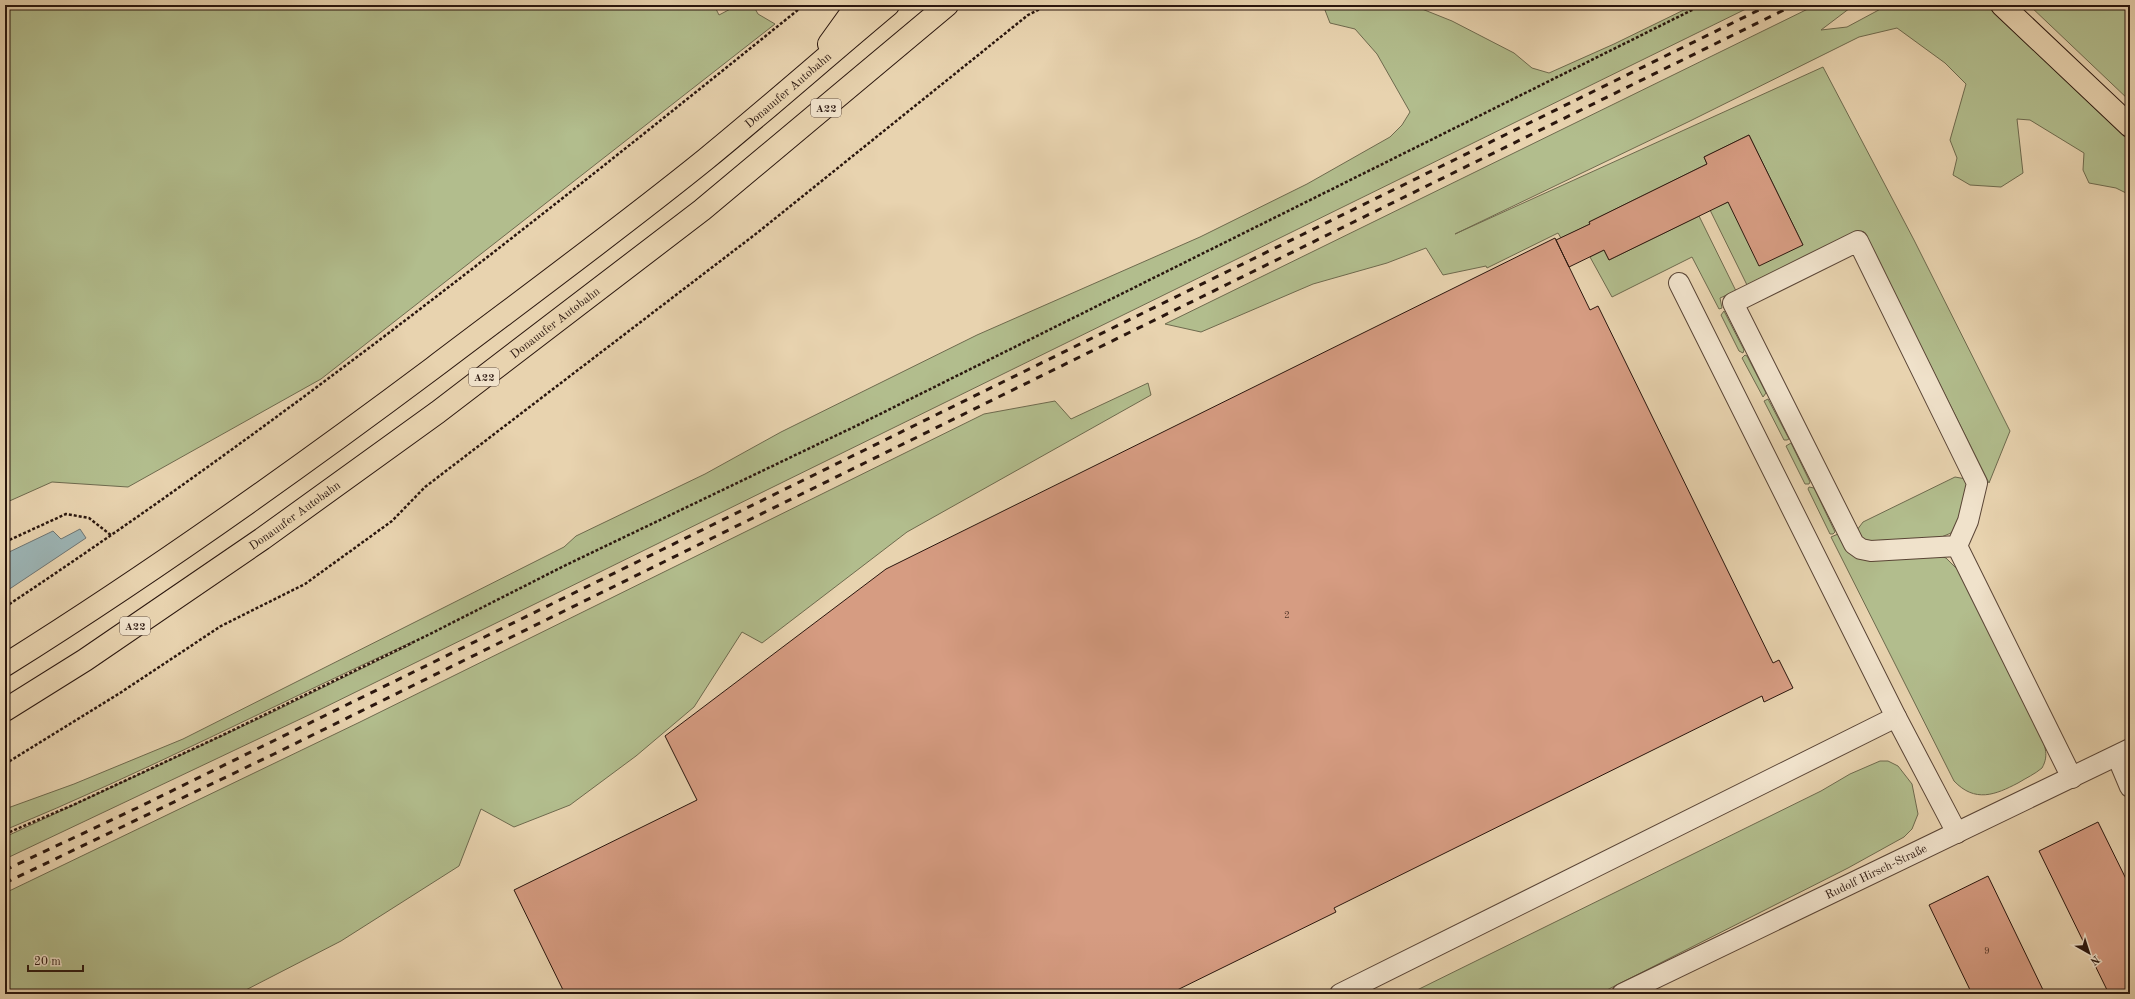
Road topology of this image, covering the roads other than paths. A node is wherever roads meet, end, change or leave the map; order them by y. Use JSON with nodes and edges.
{"nodes":[{"id":1,"x":857,"y":5,"type":"edge"},
{"id":2,"x":888,"y":5,"type":"edge"},
{"id":3,"x":947,"y":5,"type":"edge"},
{"id":4,"x":2002,"y":5,"type":"edge"},
{"id":5,"x":809,"y":72,"type":"junction"},
{"id":6,"x":2130,"y":126,"type":"edge"},
{"id":7,"x":1679,"y":283,"type":"dead end"},
{"id":8,"x":1957,"y":546,"type":"junction"},
{"id":9,"x":5,"y":665,"type":"edge"},
{"id":10,"x":5,"y":710,"type":"edge"},
{"id":11,"x":1896,"y":717,"type":"junction"},
{"id":12,"x":2123,"y":752,"type":"edge"},
{"id":13,"x":2072,"y":778,"type":"junction"},
{"id":14,"x":2130,"y":787,"type":"edge"},
{"id":15,"x":1957,"y":833,"type":"junction"},
{"id":16,"x":1340,"y":994,"type":"edge"},
{"id":17,"x":1622,"y":994,"type":"edge"}],
"edges":[{"from":1,"to":5,"type":"main road"},
{"from":2,"to":5,"type":"main road","name":"Donauufer Autobahn"},
{"from":3,"to":10,"type":"main road","name":"Donauufer Autobahn","number":"A22"},
{"from":4,"to":6,"type":"main road"},
{"from":5,"to":9,"type":"main road","name":"Donauufer Autobahn"},
{"from":7,"to":11,"type":"street"},
{"from":8,"to":8,"type":"street"},
{"from":8,"to":13,"type":"street"},
{"from":11,"to":15,"type":"street"},
{"from":11,"to":16,"type":"street"},
{"from":12,"to":13,"type":"street","name":"Rudolf Hirsch-Straße"},
{"from":12,"to":14,"type":"street"},
{"from":13,"to":15,"type":"street","name":"Rudolf Hirsch-Straße"},
{"from":15,"to":17,"type":"street","name":"Rudolf Hirsch-Straße"}]}
